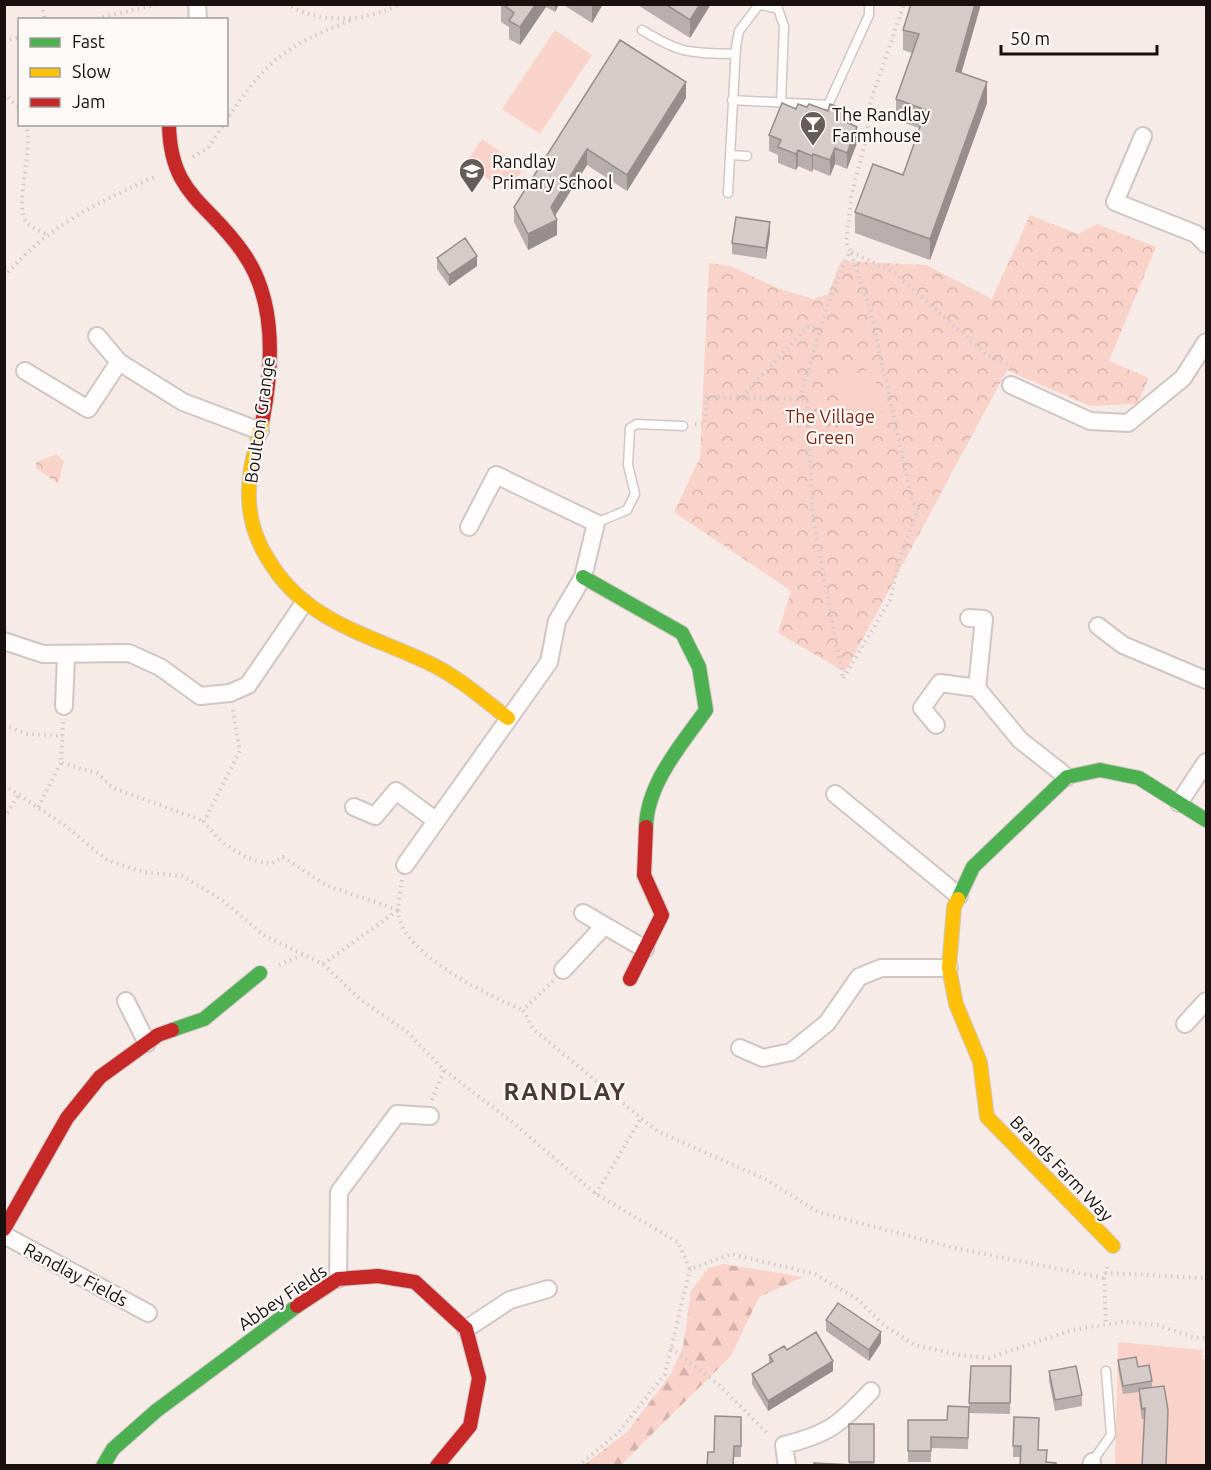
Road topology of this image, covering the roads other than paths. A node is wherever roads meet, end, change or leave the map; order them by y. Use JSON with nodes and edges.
{"nodes":[{"id":1,"x":869,"y":4,"type":"edge"},
{"id":2,"x":758,"y":5,"type":"edge"},
{"id":3,"x":779,"y":7,"type":"edge"},
{"id":4,"x":642,"y":30,"type":"dead end"},
{"id":5,"x":735,"y":54,"type":"junction"},
{"id":6,"x":732,"y":100,"type":"junction"},
{"id":7,"x":781,"y":103,"type":"junction"},
{"id":8,"x":169,"y":126,"type":"edge"},
{"id":9,"x":1143,"y":136,"type":"dead end"},
{"id":10,"x":731,"y":155,"type":"junction"},
{"id":11,"x":747,"y":156,"type":"dead end"},
{"id":12,"x":728,"y":193,"type":"dead end"},
{"id":13,"x":1206,"y":244,"type":"edge"},
{"id":14,"x":97,"y":336,"type":"dead end"},
{"id":15,"x":1206,"y":342,"type":"edge"},
{"id":16,"x":119,"y":362,"type":"junction"},
{"id":17,"x":1200,"y":367,"type":"edge"},
{"id":18,"x":25,"y":371,"type":"dead end"},
{"id":19,"x":1011,"y":385,"type":"road end"},
{"id":20,"x":683,"y":426,"type":"road end"},
{"id":21,"x":260,"y":431,"type":"junction"},
{"id":22,"x":596,"y":523,"type":"junction"},
{"id":23,"x":469,"y":527,"type":"dead end"},
{"id":24,"x":583,"y":576,"type":"junction"},
{"id":25,"x":304,"y":603,"type":"junction"},
{"id":26,"x":969,"y":618,"type":"dead end"},
{"id":27,"x":1098,"y":626,"type":"dead end"},
{"id":28,"x":4,"y":641,"type":"edge"},
{"id":29,"x":66,"y":655,"type":"junction"},
{"id":30,"x":1206,"y":680,"type":"edge"},
{"id":31,"x":977,"y":688,"type":"junction"},
{"id":32,"x":64,"y":706,"type":"road end"},
{"id":33,"x":508,"y":718,"type":"junction"},
{"id":34,"x":936,"y":725,"type":"dead end"},
{"id":35,"x":1206,"y":762,"type":"edge"},
{"id":36,"x":1067,"y":777,"type":"junction"},
{"id":37,"x":835,"y":794,"type":"dead end"},
{"id":38,"x":1179,"y":803,"type":"junction"},
{"id":39,"x":354,"y":807,"type":"dead end"},
{"id":40,"x":435,"y":820,"type":"junction"},
{"id":41,"x":1206,"y":820,"type":"edge"},
{"id":42,"x":405,"y":865,"type":"road end"},
{"id":43,"x":959,"y":896,"type":"junction"},
{"id":44,"x":583,"y":914,"type":"dead end"},
{"id":45,"x":604,"y":926,"type":"junction"},
{"id":46,"x":645,"y":949,"type":"junction"},
{"id":47,"x":949,"y":968,"type":"junction"},
{"id":48,"x":564,"y":970,"type":"road end"},
{"id":49,"x":260,"y":973,"type":"road end"},
{"id":50,"x":630,"y":979,"type":"dead end"},
{"id":51,"x":126,"y":1001,"type":"dead end"},
{"id":52,"x":1206,"y":1001,"type":"edge"},
{"id":53,"x":1185,"y":1024,"type":"dead end"},
{"id":54,"x":147,"y":1043,"type":"junction"},
{"id":55,"x":740,"y":1048,"type":"dead end"},
{"id":56,"x":428,"y":1116,"type":"road end"},
{"id":57,"x":4,"y":1229,"type":"edge"},
{"id":58,"x":4,"y":1235,"type":"edge"},
{"id":59,"x":1113,"y":1246,"type":"road end"},
{"id":60,"x":338,"y":1279,"type":"junction"},
{"id":61,"x":549,"y":1289,"type":"dead end"},
{"id":62,"x":148,"y":1313,"type":"dead end"},
{"id":63,"x":466,"y":1329,"type":"junction"},
{"id":64,"x":1106,"y":1371,"type":"dead end"},
{"id":65,"x":871,"y":1390,"type":"dead end"},
{"id":66,"x":788,"y":1462,"type":"edge"},
{"id":67,"x":1091,"y":1464,"type":"edge"},
{"id":68,"x":103,"y":1466,"type":"edge"},
{"id":69,"x":437,"y":1466,"type":"edge"}],
"edges":[{"from":1,"to":7,"type":"lane"},
{"from":2,"to":3,"type":"lane"},
{"from":2,"to":5,"type":"lane"},
{"from":3,"to":7,"type":"lane"},
{"from":4,"to":5,"type":"lane"},
{"from":5,"to":6,"type":"lane"},
{"from":6,"to":7,"type":"lane"},
{"from":6,"to":10,"type":"lane"},
{"from":8,"to":21,"type":"street","name":"Boulton Grange"},
{"from":9,"to":13,"type":"street"},
{"from":10,"to":11,"type":"lane"},
{"from":10,"to":12,"type":"lane"},
{"from":14,"to":16,"type":"street"},
{"from":15,"to":17,"type":"street"},
{"from":16,"to":18,"type":"street"},
{"from":16,"to":21,"type":"street"},
{"from":17,"to":19,"type":"street"},
{"from":20,"to":22,"type":"lane"},
{"from":21,"to":25,"type":"street","name":"Boulton Grange"},
{"from":22,"to":23,"type":"street"},
{"from":22,"to":24,"type":"street"},
{"from":24,"to":33,"type":"street"},
{"from":24,"to":46,"type":"street"},
{"from":25,"to":29,"type":"street"},
{"from":25,"to":33,"type":"street","name":"Boulton Grange"},
{"from":26,"to":31,"type":"street"},
{"from":27,"to":30,"type":"street"},
{"from":28,"to":29,"type":"street"},
{"from":29,"to":32,"type":"street"},
{"from":31,"to":34,"type":"street"},
{"from":31,"to":36,"type":"street"},
{"from":33,"to":40,"type":"street"},
{"from":35,"to":38,"type":"street"},
{"from":36,"to":38,"type":"street"},
{"from":36,"to":43,"type":"street","name":"Brands Farm Way"},
{"from":37,"to":43,"type":"street"},
{"from":38,"to":41,"type":"street"},
{"from":39,"to":40,"type":"street"},
{"from":40,"to":42,"type":"street"},
{"from":43,"to":47,"type":"street","name":"Brands Farm Way"},
{"from":44,"to":45,"type":"street"},
{"from":45,"to":46,"type":"street"},
{"from":45,"to":48,"type":"street"},
{"from":46,"to":50,"type":"street"},
{"from":47,"to":55,"type":"street"},
{"from":47,"to":59,"type":"street","name":"Brands Farm Way"},
{"from":49,"to":54,"type":"street"},
{"from":51,"to":54,"type":"street"},
{"from":52,"to":53,"type":"street"},
{"from":54,"to":57,"type":"street"},
{"from":56,"to":60,"type":"street"},
{"from":58,"to":62,"type":"street","name":"Randlay Fields"},
{"from":60,"to":63,"type":"street","name":"Abbey Fields"},
{"from":60,"to":68,"type":"street","name":"Abbey Fields"},
{"from":61,"to":63,"type":"street"},
{"from":63,"to":69,"type":"street"},
{"from":64,"to":67,"type":"lane"},
{"from":65,"to":66,"type":"street"}]}
